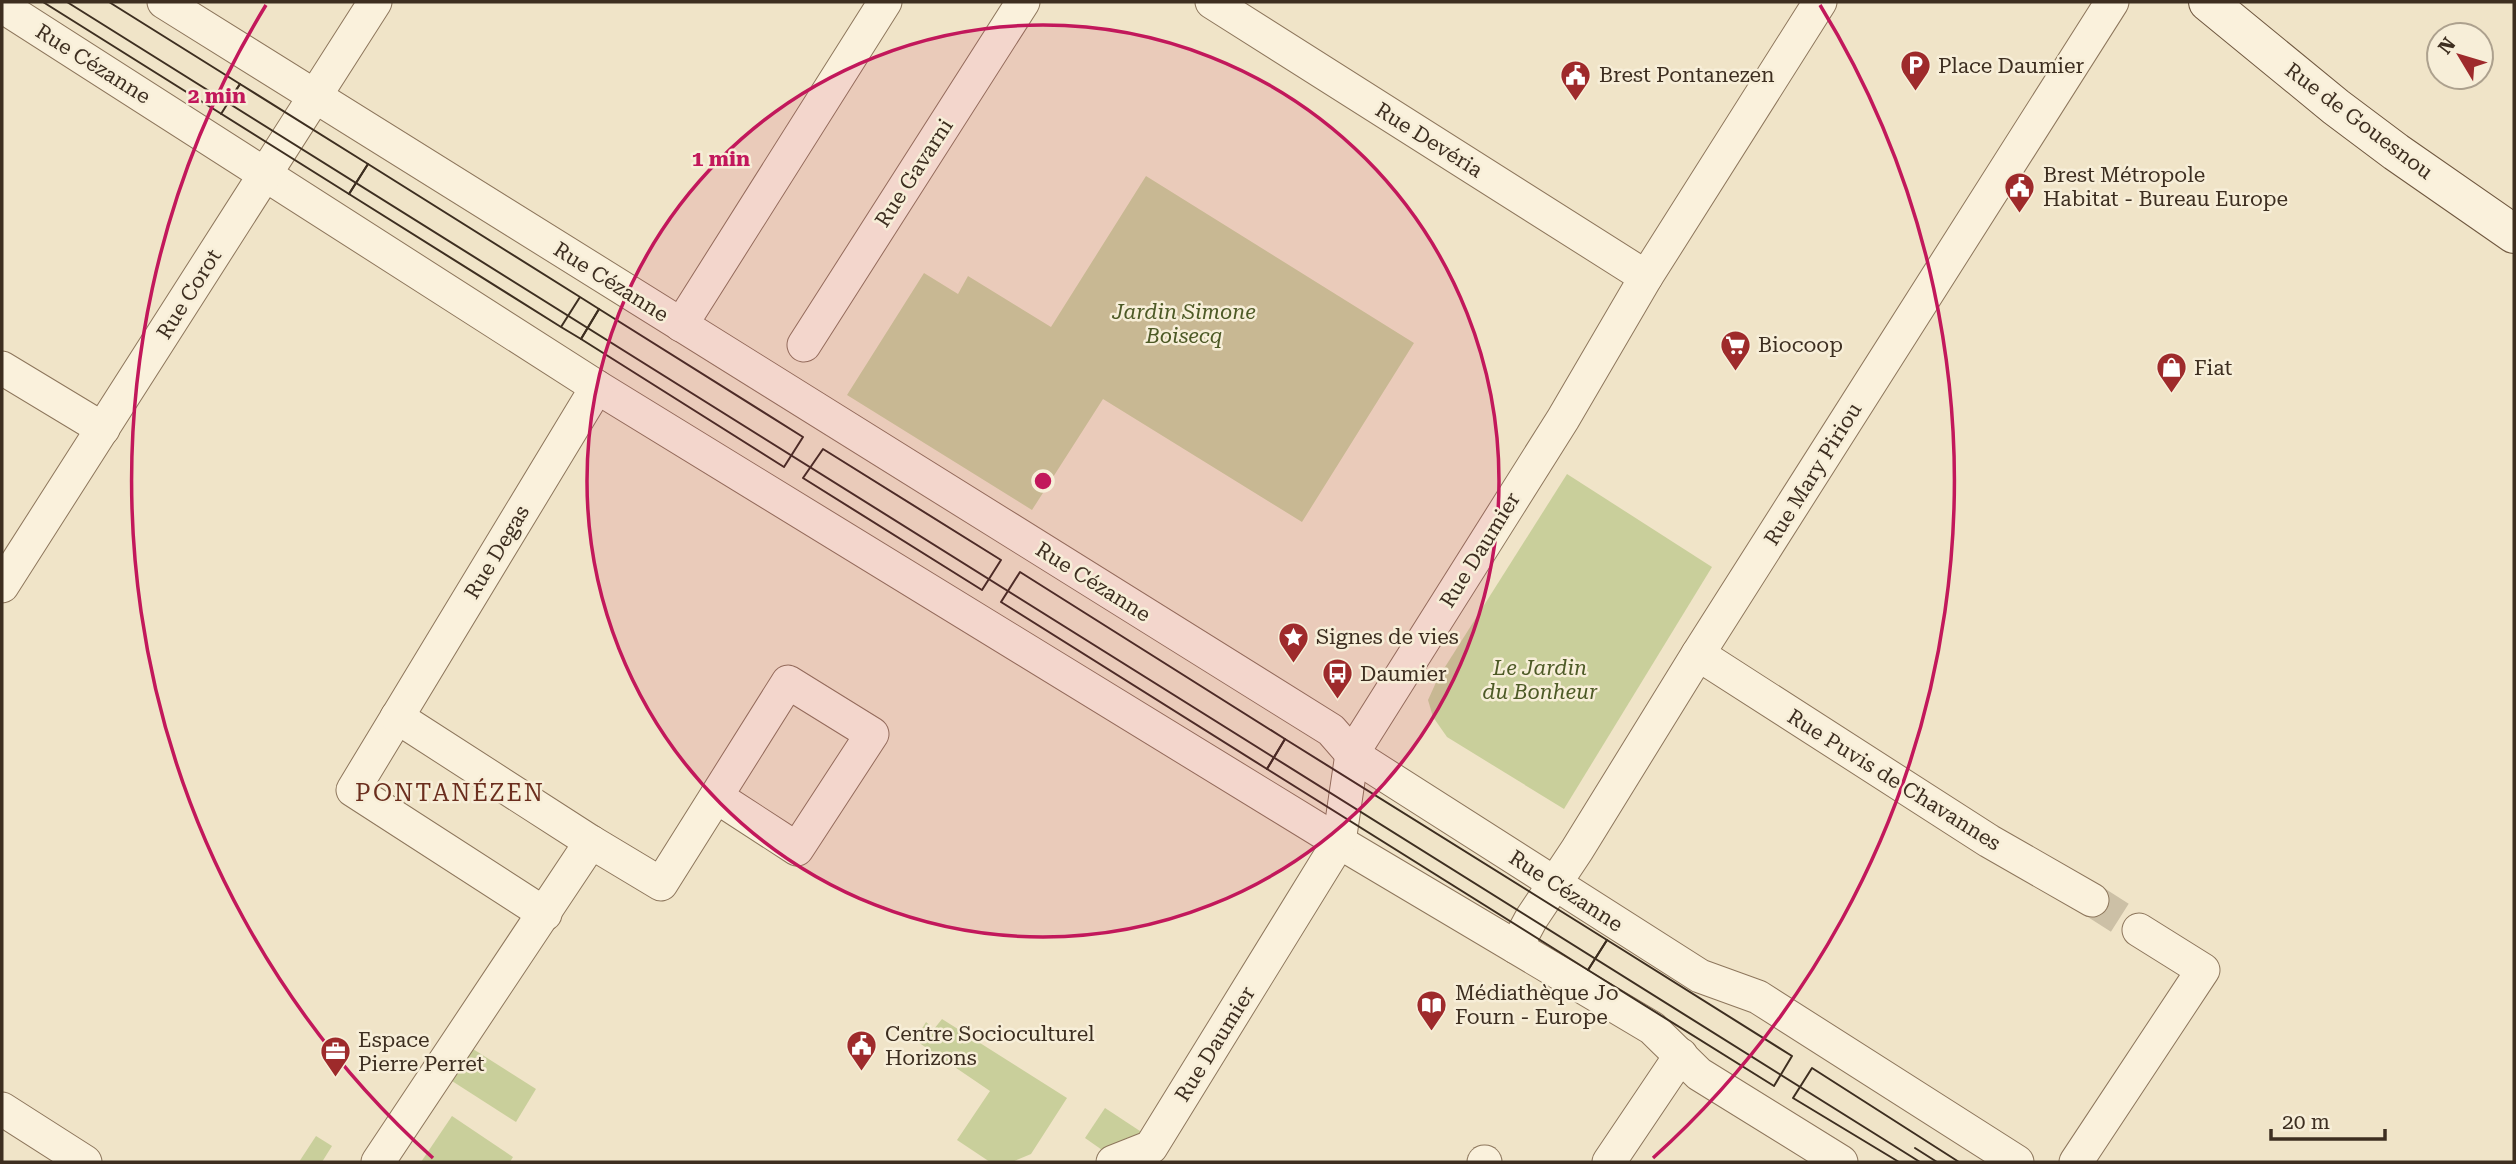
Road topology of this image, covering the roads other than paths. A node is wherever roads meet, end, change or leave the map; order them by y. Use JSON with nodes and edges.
{"nodes":[{"id":1,"x":164,"y":2,"type":"edge"},
{"id":2,"x":374,"y":2,"type":"edge"},
{"id":3,"x":885,"y":2,"type":"edge"},
{"id":4,"x":1023,"y":2,"type":"edge"},
{"id":5,"x":1212,"y":2,"type":"edge"},
{"id":6,"x":1820,"y":2,"type":"edge"},
{"id":7,"x":2112,"y":2,"type":"edge"},
{"id":8,"x":2208,"y":2,"type":"edge"},
{"id":9,"x":2,"y":6,"type":"edge"},
{"id":10,"x":313,"y":96,"type":"junction"},
{"id":11,"x":266,"y":173,"type":"junction"},
{"id":12,"x":2514,"y":234,"type":"edge"},
{"id":13,"x":1646,"y":277,"type":"junction"},
{"id":14,"x":681,"y":325,"type":"junction"},
{"id":15,"x":804,"y":345,"type":"dead end"},
{"id":16,"x":2,"y":368,"type":"edge"},
{"id":17,"x":597,"y":387,"type":"junction"},
{"id":18,"x":103,"y":429,"type":"junction"},
{"id":19,"x":2,"y":586,"type":"edge"},
{"id":20,"x":1698,"y":654,"type":"junction"},
{"id":21,"x":397,"y":717,"type":"junction"},
{"id":22,"x":1352,"y":754,"type":"junction"},
{"id":23,"x":717,"y":797,"type":"junction"},
{"id":24,"x":592,"y":842,"type":"junction"},
{"id":25,"x":1339,"y":842,"type":"junction"},
{"id":26,"x":1555,"y":884,"type":"junction"},
{"id":27,"x":2092,"y":900,"type":"tunnel mouth"},
{"id":28,"x":545,"y":914,"type":"junction"},
{"id":29,"x":2139,"y":930,"type":"tunnel mouth"},
{"id":30,"x":1516,"y":947,"type":"junction"},
{"id":31,"x":1681,"y":1055,"type":"junction"},
{"id":32,"x":2,"y":1109,"type":"edge"},
{"id":33,"x":85,"y":1162,"type":"edge"},
{"id":34,"x":378,"y":1162,"type":"edge"},
{"id":35,"x":1113,"y":1162,"type":"edge"},
{"id":36,"x":1609,"y":1162,"type":"edge"},
{"id":37,"x":1841,"y":1162,"type":"edge"},
{"id":38,"x":2017,"y":1162,"type":"edge"},
{"id":39,"x":2076,"y":1162,"type":"edge"}],
"edges":[{"from":1,"to":10,"type":"street","name":"Rue Cézanne"},
{"from":2,"to":10,"type":"street","name":"Rue Corot"},
{"from":3,"to":14,"type":"street"},
{"from":4,"to":15,"type":"street","name":"Rue Gavarni"},
{"from":5,"to":13,"type":"street","name":"Rue Devéria"},
{"from":6,"to":13,"type":"street","name":"Rue Daumier"},
{"from":7,"to":20,"type":"street","name":"Rue Mary Piriou"},
{"from":8,"to":12,"type":"street","name":"Rue de Gouesnou"},
{"from":9,"to":11,"type":"street","name":"Rue Cézanne"},
{"from":10,"to":11,"type":"street","name":"Rue Corot"},
{"from":10,"to":14,"type":"street","name":"Rue Cézanne"},
{"from":11,"to":17,"type":"street","name":"Rue Cézanne"},
{"from":11,"to":18,"type":"street","name":"Rue Corot"},
{"from":13,"to":22,"type":"street","name":"Rue Daumier"},
{"from":14,"to":22,"type":"street","name":"Rue Cézanne"},
{"from":16,"to":18,"type":"street"},
{"from":17,"to":21,"type":"street","name":"Rue Degas"},
{"from":17,"to":25,"type":"street","name":"Rue Cézanne"},
{"from":18,"to":19,"type":"street","name":"Rue Corot"},
{"from":20,"to":26,"type":"street","name":"Rue Mary Piriou"},
{"from":20,"to":27,"type":"street","name":"Rue Puvis de Chavannes"},
{"from":21,"to":24,"type":"street"},
{"from":21,"to":28,"type":"street","name":"Rue Degas"},
{"from":22,"to":25,"type":"street","name":"Rue Daumier"},
{"from":22,"to":26,"type":"street","name":"Rue Cézanne"},
{"from":23,"to":23,"type":"street"},
{"from":23,"to":24,"type":"street"},
{"from":24,"to":28,"type":"street"},
{"from":25,"to":30,"type":"street","name":"Rue Cézanne"},
{"from":25,"to":35,"type":"street","name":"Rue Daumier"},
{"from":26,"to":30,"type":"street","name":"Rue Mary Piriou"},
{"from":26,"to":38,"type":"street","name":"Rue Cézanne"},
{"from":28,"to":34,"type":"street"},
{"from":29,"to":39,"type":"street"},
{"from":30,"to":31,"type":"street","name":"Rue Cézanne"},
{"from":31,"to":36,"type":"street"},
{"from":31,"to":37,"type":"street","name":"Rue Cézanne"},
{"from":32,"to":33,"type":"street"}]}
